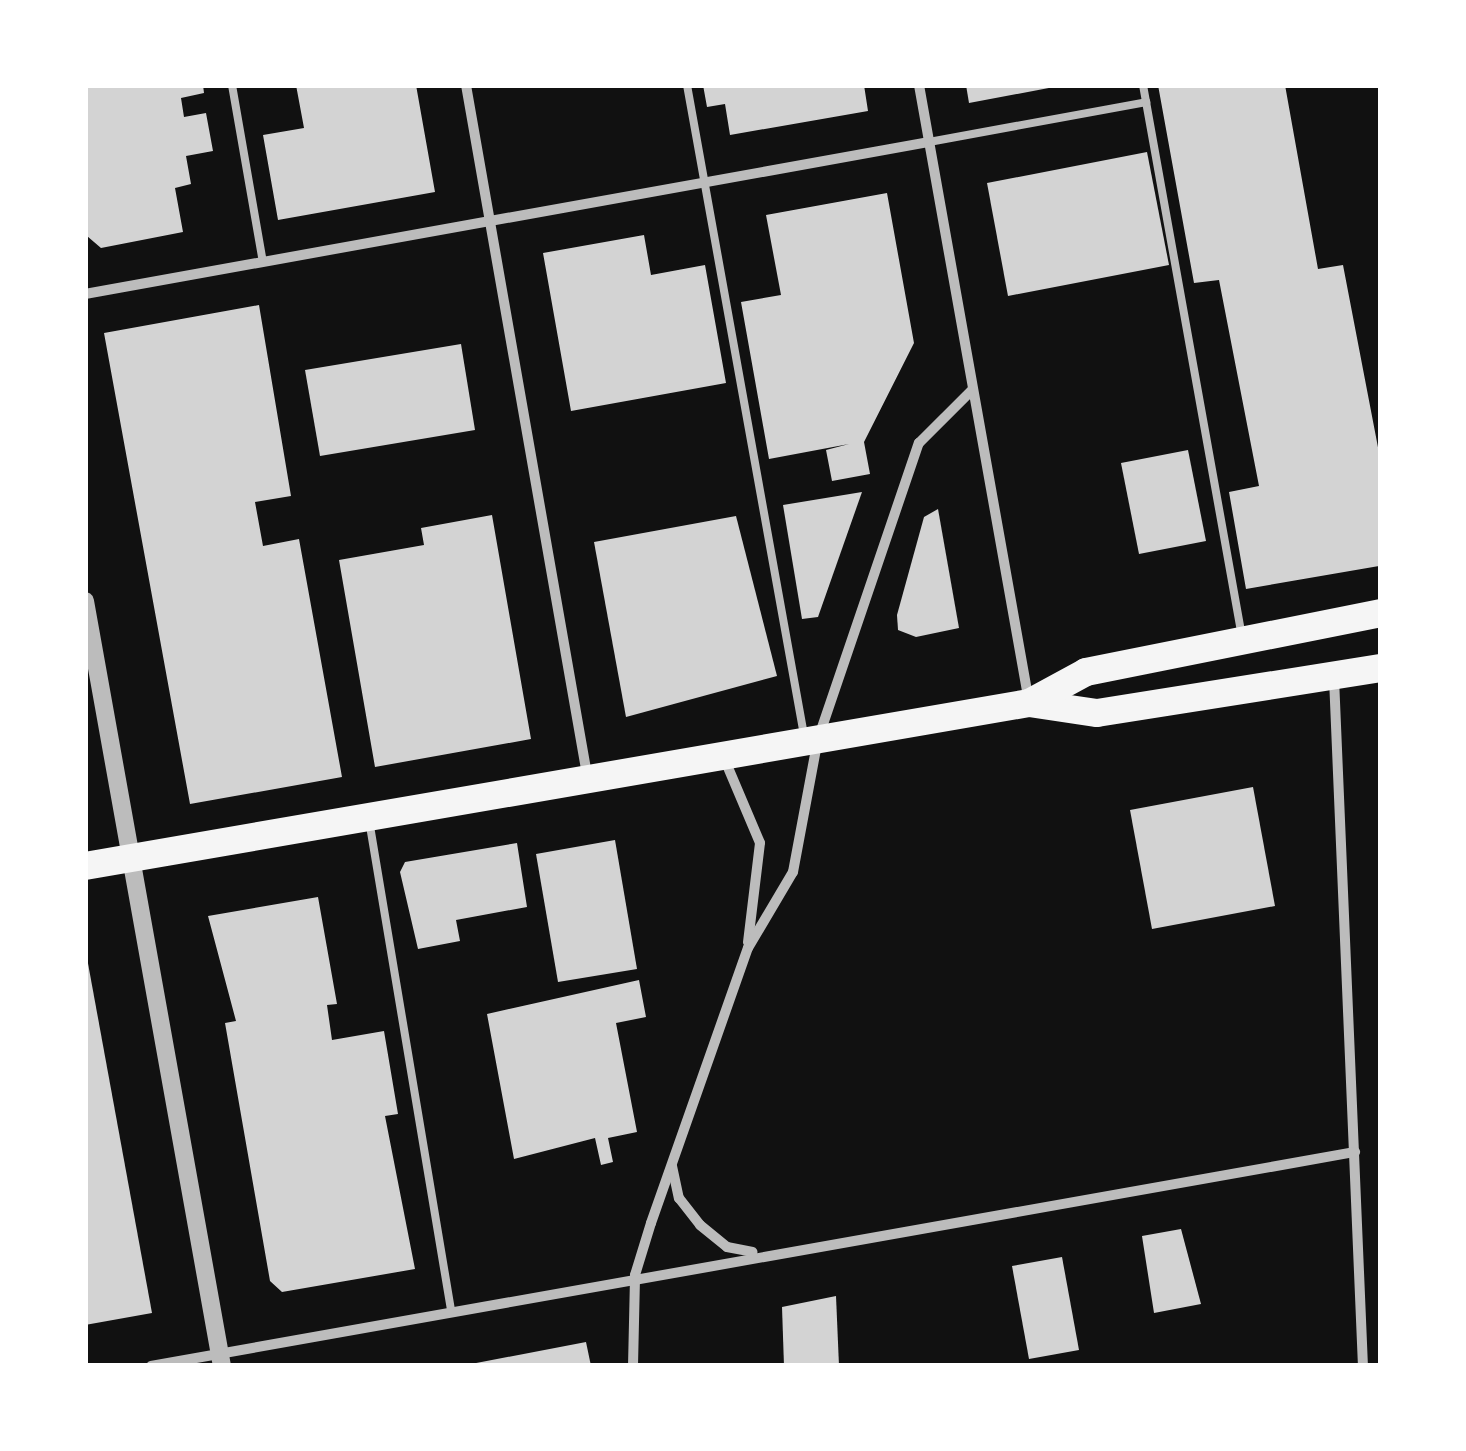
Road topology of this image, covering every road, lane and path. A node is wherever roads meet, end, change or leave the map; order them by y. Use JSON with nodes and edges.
{"nodes":[{"id":1,"x":232,"y":85,"type":"edge"},
{"id":2,"x":466,"y":85,"type":"edge"},
{"id":3,"x":688,"y":85,"type":"edge"},
{"id":4,"x":918,"y":85,"type":"edge"},
{"id":5,"x":1144,"y":85,"type":"edge"},
{"id":6,"x":1146,"y":102,"type":"junction"},
{"id":7,"x":929,"y":142,"type":"junction"},
{"id":8,"x":705,"y":182,"type":"junction"},
{"id":9,"x":490,"y":220,"type":"junction"},
{"id":10,"x":263,"y":262,"type":"junction"},
{"id":11,"x":85,"y":294,"type":"edge"},
{"id":12,"x":971,"y":391,"type":"junction"},
{"id":13,"x":85,"y":601,"type":"edge"},
{"id":14,"x":1377,"y":610,"type":"edge"},
{"id":15,"x":1243,"y":642,"type":"junction"},
{"id":16,"x":1381,"y":668,"type":"edge"},
{"id":17,"x":1334,"y":676,"type":"junction"},
{"id":18,"x":1029,"y":703,"type":"junction"},
{"id":19,"x":812,"y":741,"type":"junction"},
{"id":20,"x":723,"y":757,"type":"junction"},
{"id":21,"x":588,"y":781,"type":"junction"},
{"id":22,"x":368,"y":818,"type":"junction"},
{"id":23,"x":131,"y":858,"type":"junction"},
{"id":24,"x":85,"y":866,"type":"edge"},
{"id":25,"x":748,"y":948,"type":"junction"},
{"id":26,"x":1355,"y":1152,"type":"junction"},
{"id":27,"x":672,"y":1165,"type":"junction"},
{"id":28,"x":762,"y":1254,"type":"junction"},
{"id":29,"x":636,"y":1275,"type":"junction"},
{"id":30,"x":451,"y":1309,"type":"junction"},
{"id":31,"x":220,"y":1360,"type":"edge"},
{"id":32,"x":151,"y":1366,"type":"edge"},
{"id":33,"x":632,"y":1366,"type":"edge"},
{"id":34,"x":1364,"y":1366,"type":"edge"}],
"edges":[{"from":1,"to":10,"type":"lane"},
{"from":2,"to":9,"type":"street"},
{"from":3,"to":8,"type":"lane"},
{"from":4,"to":7,"type":"street"},
{"from":5,"to":6,"type":"lane"},
{"from":6,"to":7,"type":"lane"},
{"from":6,"to":15,"type":"lane"},
{"from":7,"to":8,"type":"street"},
{"from":7,"to":12,"type":"street"},
{"from":8,"to":9,"type":"street"},
{"from":8,"to":19,"type":"lane"},
{"from":9,"to":10,"type":"street"},
{"from":9,"to":21,"type":"street"},
{"from":10,"to":11,"type":"street"},
{"from":12,"to":18,"type":"street"},
{"from":12,"to":19,"type":"street"},
{"from":13,"to":23,"type":"street"},
{"from":14,"to":15,"type":"highway"},
{"from":15,"to":18,"type":"highway"},
{"from":16,"to":17,"type":"highway"},
{"from":17,"to":18,"type":"highway"},
{"from":17,"to":26,"type":"street"},
{"from":18,"to":19,"type":"highway"},
{"from":19,"to":20,"type":"highway"},
{"from":19,"to":25,"type":"street"},
{"from":20,"to":21,"type":"highway"},
{"from":20,"to":25,"type":"street"},
{"from":21,"to":22,"type":"highway"},
{"from":22,"to":23,"type":"highway"},
{"from":22,"to":30,"type":"lane"},
{"from":23,"to":24,"type":"highway"},
{"from":23,"to":31,"type":"street"},
{"from":25,"to":27,"type":"street"},
{"from":26,"to":28,"type":"street"},
{"from":26,"to":34,"type":"street"},
{"from":27,"to":28,"type":"street"},
{"from":27,"to":29,"type":"street"},
{"from":28,"to":29,"type":"street"},
{"from":29,"to":30,"type":"street"},
{"from":29,"to":33,"type":"street"},
{"from":30,"to":31,"type":"street"},
{"from":31,"to":32,"type":"street"}]}
